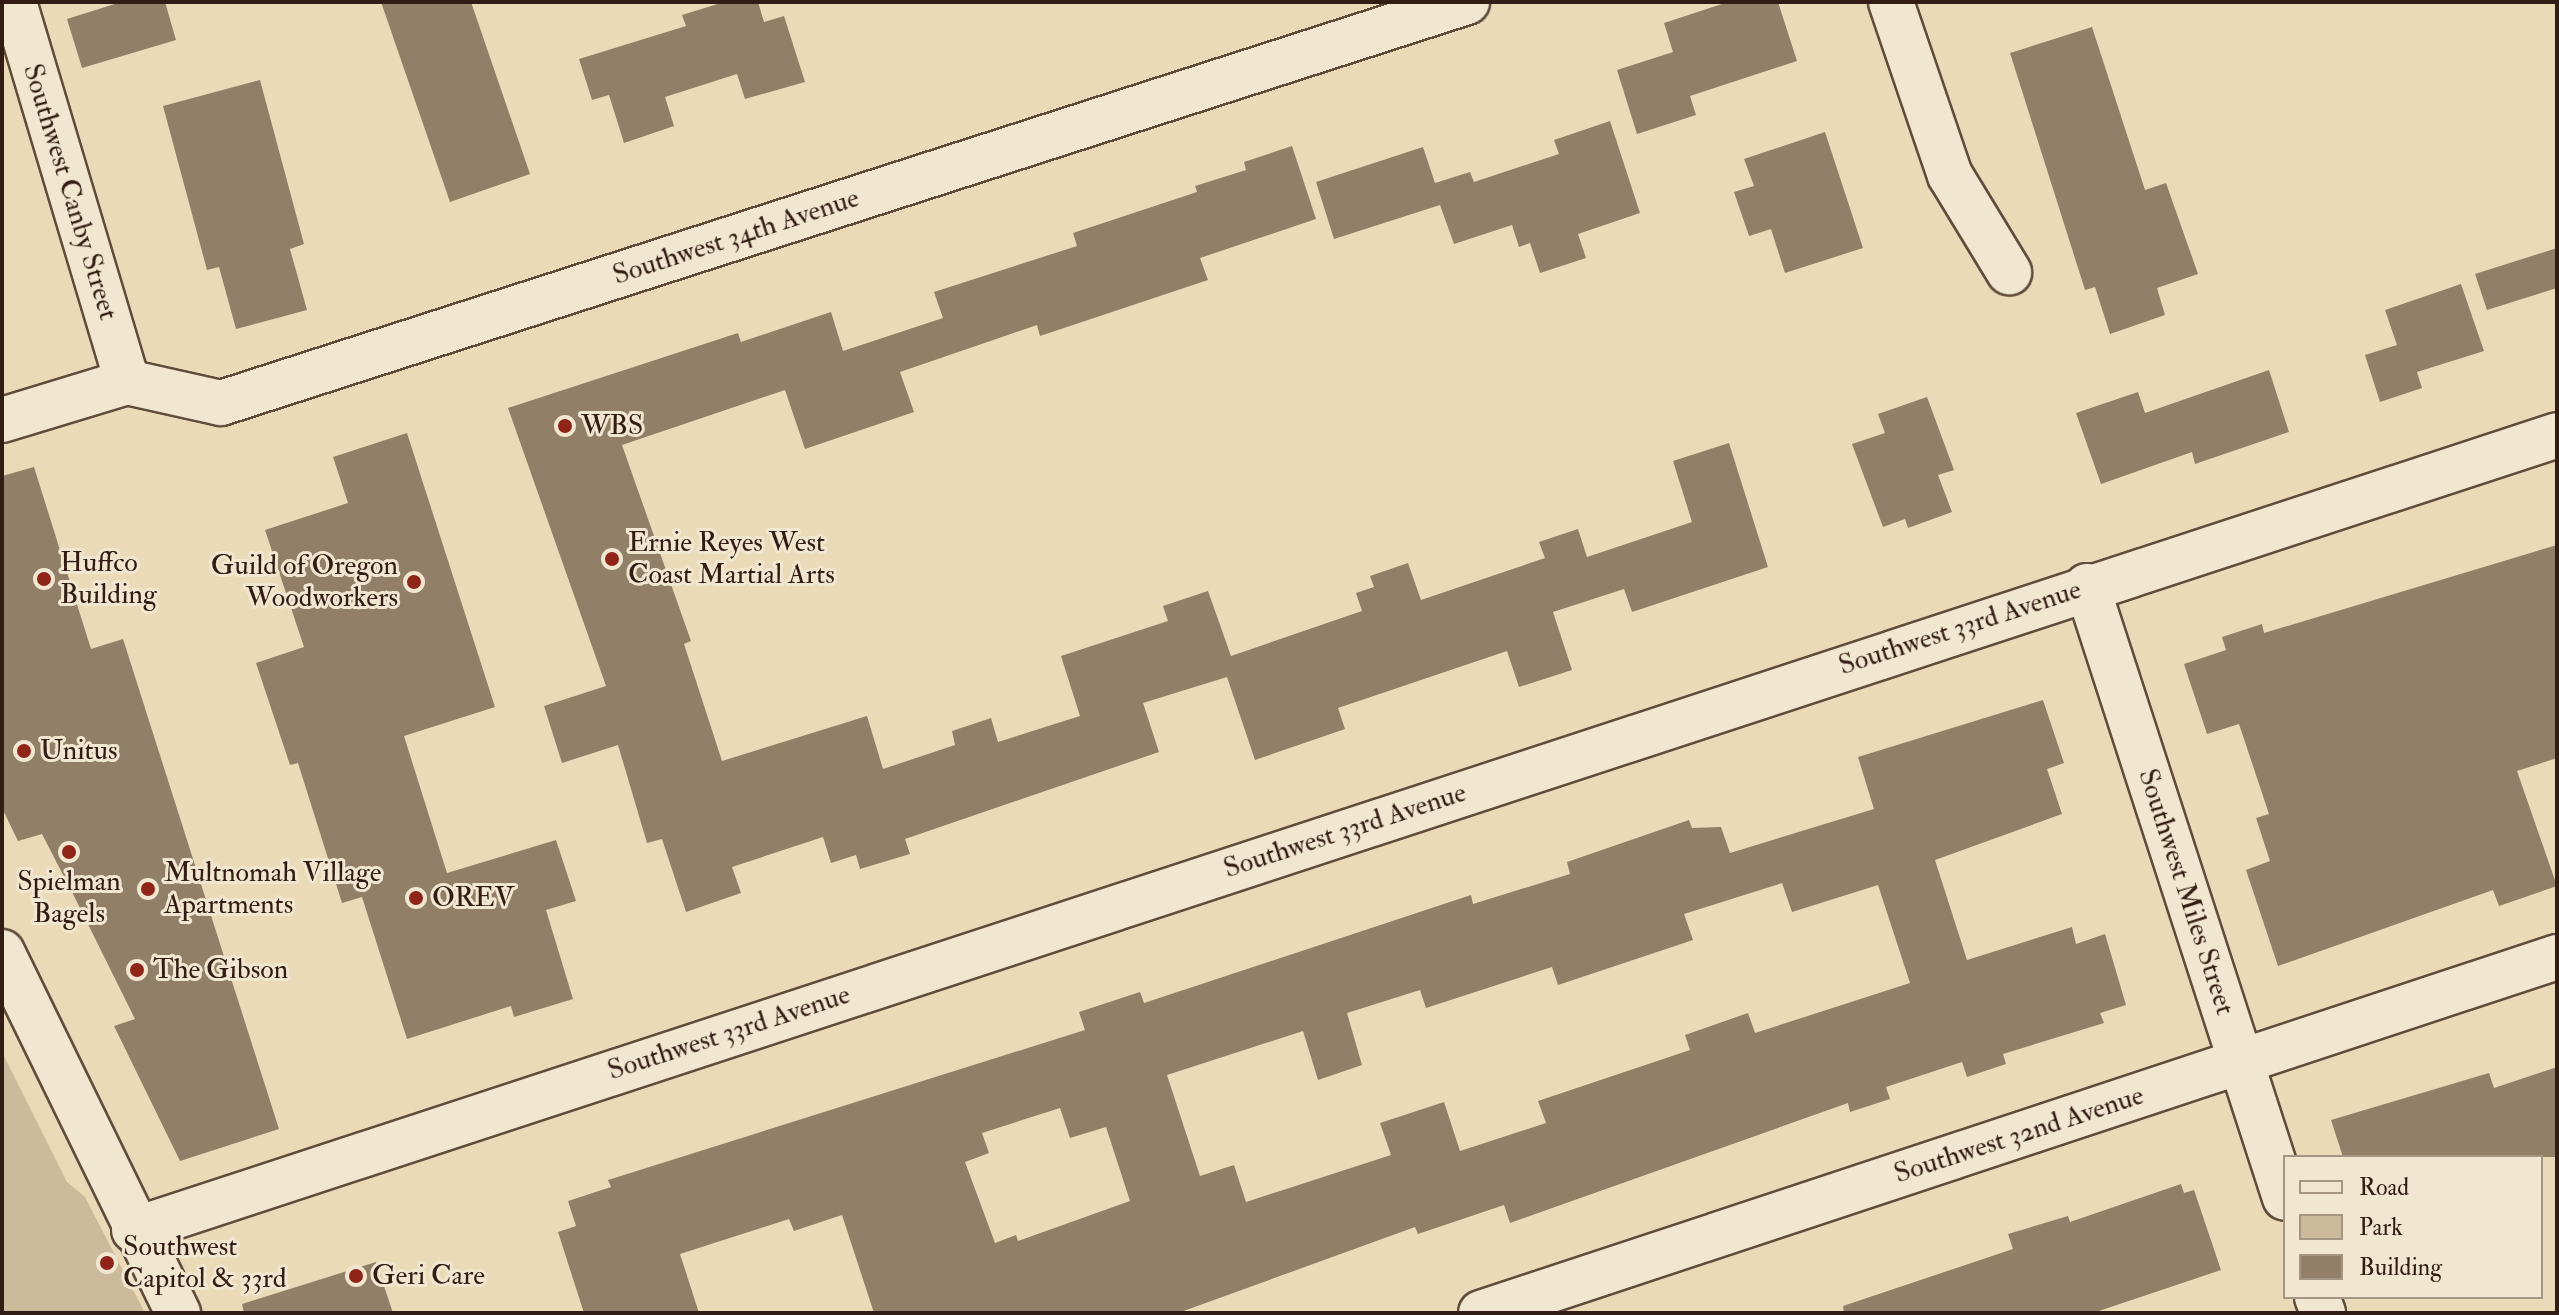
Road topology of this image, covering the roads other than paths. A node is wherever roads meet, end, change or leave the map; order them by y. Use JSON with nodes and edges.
{"nodes":[{"id":1,"x":14,"y":2,"type":"edge"},
{"id":2,"x":1467,"y":2,"type":"edge"},
{"id":3,"x":1891,"y":2,"type":"edge"},
{"id":4,"x":2009,"y":272,"type":"dead end"},
{"id":5,"x":127,"y":382,"type":"junction"},
{"id":6,"x":2,"y":420,"type":"edge"},
{"id":7,"x":2557,"y":435,"type":"edge"},
{"id":8,"x":2087,"y":586,"type":"junction"},
{"id":9,"x":2,"y":952,"type":"edge"},
{"id":10,"x":2557,"y":957,"type":"edge"},
{"id":11,"x":2240,"y":1062,"type":"junction"},
{"id":12,"x":2283,"y":1192,"type":"edge"},
{"id":13,"x":134,"y":1230,"type":"junction"},
{"id":14,"x":178,"y":1313,"type":"edge"},
{"id":15,"x":1481,"y":1313,"type":"edge"}],
"edges":[{"from":1,"to":5,"type":"street","name":"Southwest Canby Street"},
{"from":2,"to":5,"type":"street","name":"Southwest 34th Avenue"},
{"from":3,"to":4,"type":"street"},
{"from":5,"to":6,"type":"street","name":"Southwest 34th Avenue"},
{"from":7,"to":8,"type":"street","name":"Southwest 33rd Avenue"},
{"from":8,"to":11,"type":"street","name":"Southwest Miles Street"},
{"from":8,"to":13,"type":"street","name":"Southwest 33rd Avenue"},
{"from":9,"to":13,"type":"street"},
{"from":10,"to":11,"type":"street","name":"Southwest 32nd Avenue"},
{"from":11,"to":12,"type":"street","name":"Southwest Miles Street"},
{"from":11,"to":15,"type":"street","name":"Southwest 32nd Avenue"},
{"from":13,"to":14,"type":"street"}]}
